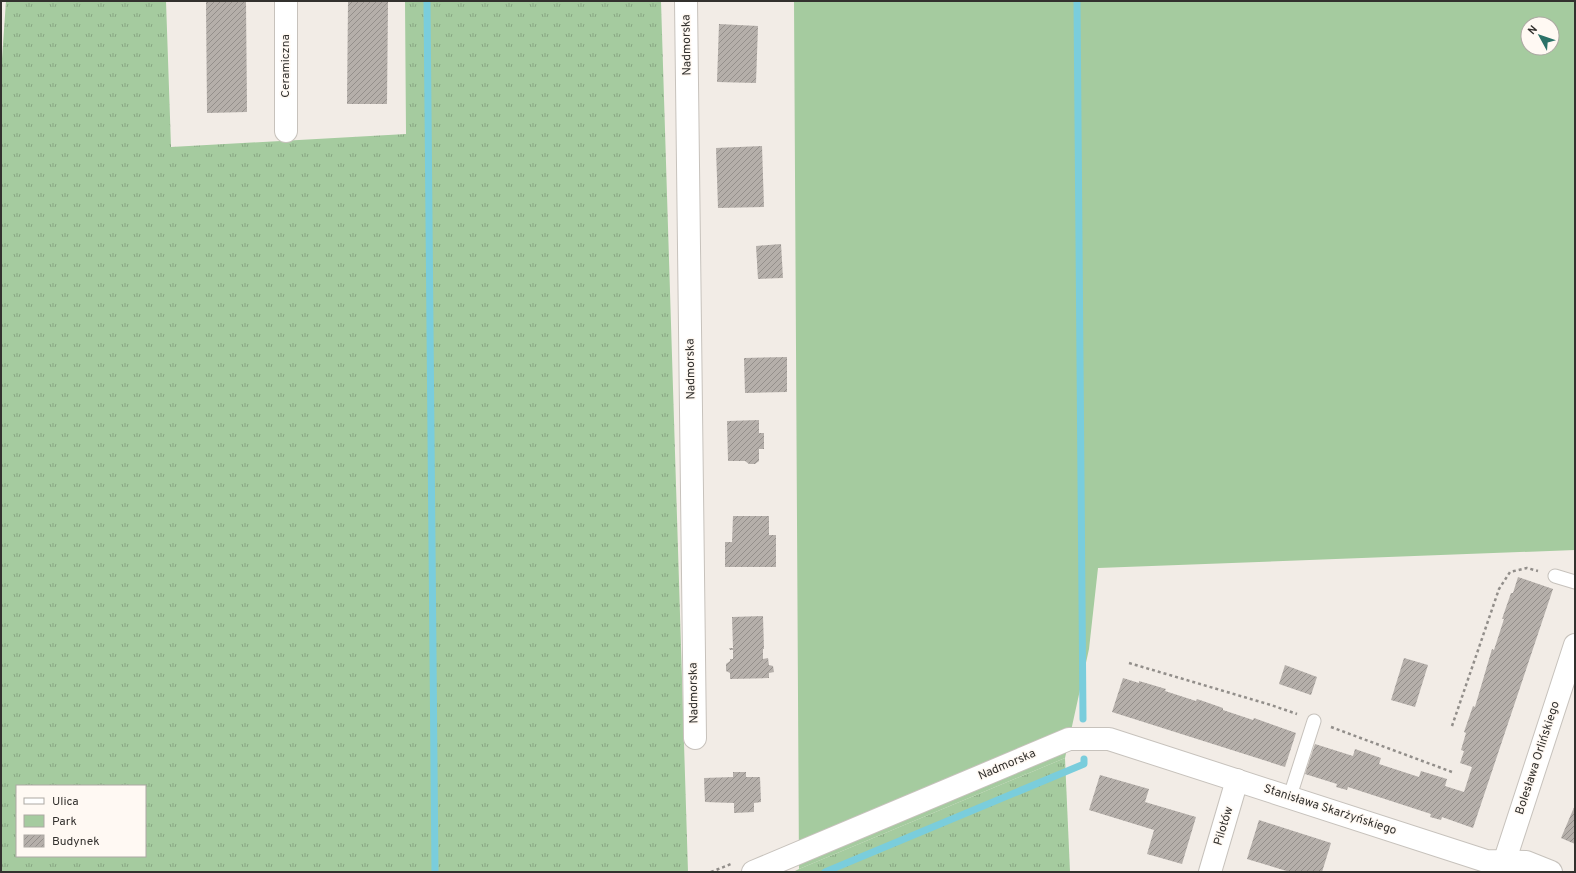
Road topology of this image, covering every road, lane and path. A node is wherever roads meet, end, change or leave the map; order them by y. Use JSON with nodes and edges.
{"nodes":[{"id":1,"x":286,"y":1,"type":"edge"},
{"id":2,"x":686,"y":1,"type":"edge"},
{"id":3,"x":286,"y":131,"type":"dead end"},
{"id":4,"x":1555,"y":576,"type":"joint"},
{"id":5,"x":1575,"y":582,"type":"edge"},
{"id":6,"x":1575,"y":645,"type":"edge"},
{"id":7,"x":1129,"y":662,"type":"dead end"},
{"id":8,"x":1314,"y":721,"type":"junction"},
{"id":9,"x":1452,"y":726,"type":"dead end"},
{"id":10,"x":695,"y":738,"type":"dead end"},
{"id":11,"x":1109,"y":739,"type":"joint"},
{"id":12,"x":1452,"y":772,"type":"dead end"},
{"id":13,"x":1237,"y":780,"type":"junction"},
{"id":14,"x":1290,"y":796,"type":"junction"},
{"id":15,"x":1503,"y":866,"type":"edge"},
{"id":16,"x":753,"y":872,"type":"edge"},
{"id":17,"x":1210,"y":872,"type":"edge"},
{"id":18,"x":1551,"y":872,"type":"edge"}],
"edges":[{"from":1,"to":3,"type":"street","name":"Ceramiczna"},
{"from":2,"to":10,"type":"street","name":"Nadmorska"},
{"from":4,"to":5,"type":"lane"},
{"from":4,"to":9,"type":"path"},
{"from":6,"to":15,"type":"street","name":"Bolesława Orlińskiego"},
{"from":7,"to":8,"type":"path"},
{"from":8,"to":12,"type":"path"},
{"from":8,"to":14,"type":"lane"},
{"from":11,"to":13,"type":"street","name":"Stanisława Skarżyńskiego"},
{"from":11,"to":16,"type":"street","name":"Nadmorska"},
{"from":13,"to":14,"type":"street","name":"Stanisława Skarżyńskiego"},
{"from":13,"to":17,"type":"street","name":"Pilotów"},
{"from":14,"to":15,"type":"street","name":"Stanisława Skarżyńskiego"},
{"from":15,"to":18,"type":"street","name":"Stanisława Skarżyńskiego"}]}
